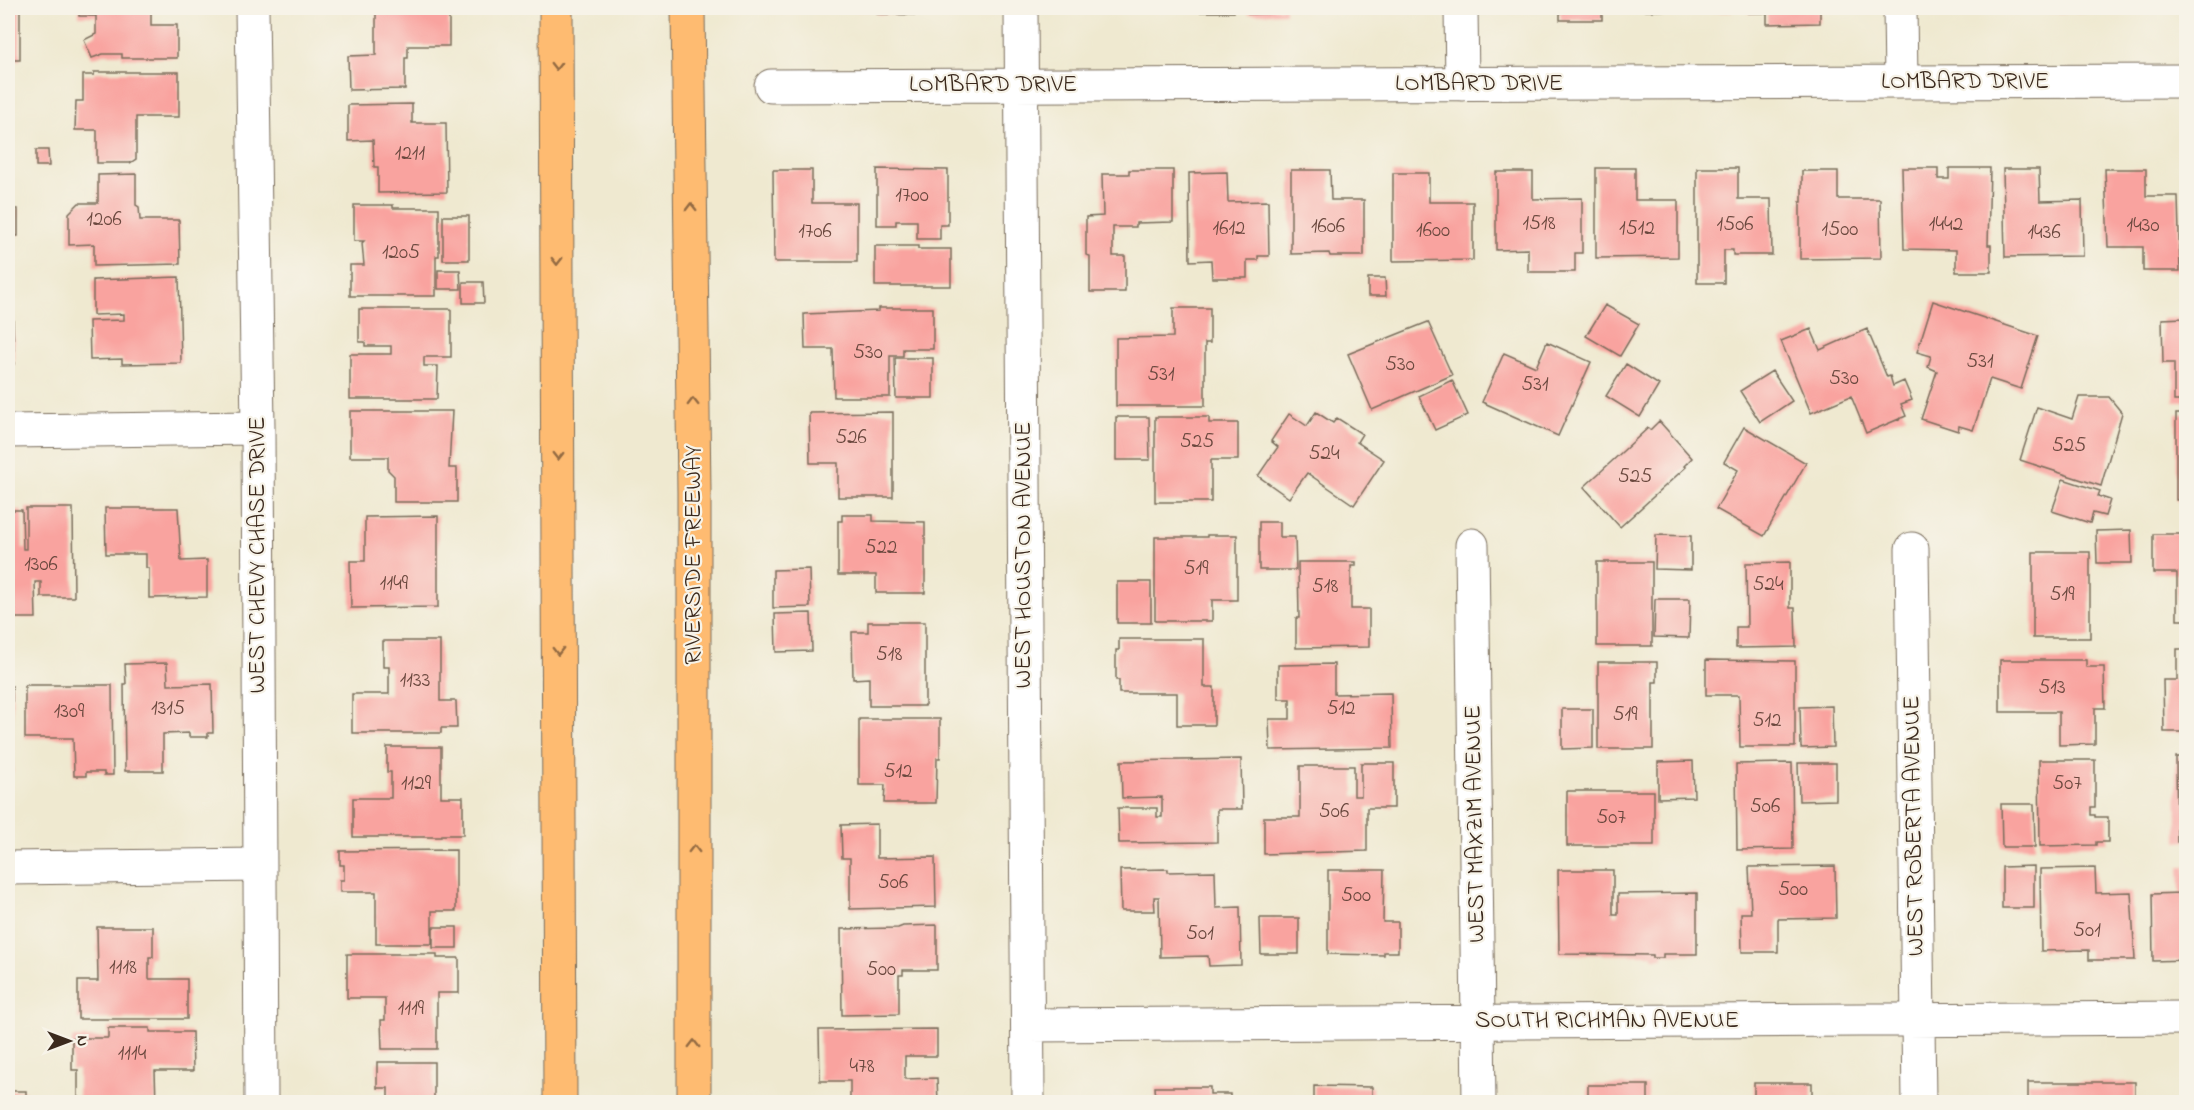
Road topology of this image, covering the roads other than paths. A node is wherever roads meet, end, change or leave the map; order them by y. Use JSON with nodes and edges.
{"nodes":[{"id":1,"x":252,"y":8,"type":"edge"},
{"id":2,"x":556,"y":8,"type":"edge"},
{"id":3,"x":688,"y":8,"type":"edge"},
{"id":4,"x":1020,"y":8,"type":"edge"},
{"id":5,"x":1461,"y":8,"type":"edge"},
{"id":6,"x":1900,"y":8,"type":"edge"},
{"id":7,"x":2187,"y":81,"type":"edge"},
{"id":8,"x":1901,"y":82,"type":"junction"},
{"id":9,"x":1462,"y":84,"type":"junction"},
{"id":10,"x":1021,"y":85,"type":"junction"},
{"id":11,"x":771,"y":86,"type":"dead end"},
{"id":12,"x":258,"y":428,"type":"junction"},
{"id":13,"x":8,"y":431,"type":"edge"},
{"id":14,"x":1472,"y":545,"type":"dead end"},
{"id":15,"x":1912,"y":549,"type":"dead end"},
{"id":16,"x":260,"y":865,"type":"junction"},
{"id":17,"x":8,"y":868,"type":"edge"},
{"id":18,"x":2187,"y":1018,"type":"edge"},
{"id":19,"x":1918,"y":1020,"type":"junction"},
{"id":20,"x":1478,"y":1021,"type":"junction"},
{"id":21,"x":1028,"y":1025,"type":"junction"},
{"id":22,"x":261,"y":1102,"type":"edge"},
{"id":23,"x":560,"y":1102,"type":"edge"},
{"id":24,"x":694,"y":1102,"type":"edge"},
{"id":25,"x":1028,"y":1102,"type":"edge"},
{"id":26,"x":1479,"y":1102,"type":"edge"},
{"id":27,"x":1918,"y":1102,"type":"edge"}],
"edges":[{"from":1,"to":12,"type":"street","name":"WEST CHEVY CHASE DRIVE"},
{"from":2,"to":23,"type":"highway","one_way":true},
{"from":24,"to":3,"type":"highway","name":"RIVERSIDE FREEWAY","one_way":true},
{"from":4,"to":10,"type":"street","name":"WEST HOUSTON AVENUE"},
{"from":5,"to":9,"type":"street"},
{"from":6,"to":8,"type":"street"},
{"from":7,"to":8,"type":"street","name":"LOMBARD DRIVE"},
{"from":8,"to":9,"type":"street","name":"LOMBARD DRIVE"},
{"from":9,"to":10,"type":"street","name":"LOMBARD DRIVE"},
{"from":10,"to":11,"type":"street","name":"LOMBARD DRIVE"},
{"from":10,"to":21,"type":"street","name":"WEST HOUSTON AVENUE"},
{"from":12,"to":13,"type":"street"},
{"from":12,"to":16,"type":"street","name":"WEST CHEVY CHASE DRIVE"},
{"from":14,"to":20,"type":"street","name":"WEST MAXZIM AVENUE"},
{"from":15,"to":19,"type":"street","name":"WEST ROBERTA AVENUE"},
{"from":16,"to":17,"type":"street"},
{"from":16,"to":22,"type":"street","name":"WEST CHEVY CHASE DRIVE"},
{"from":18,"to":19,"type":"street","name":"SOUTH RICHMAN AVENUE"},
{"from":19,"to":20,"type":"street","name":"SOUTH RICHMAN AVENUE"},
{"from":19,"to":27,"type":"street","name":"WEST ROBERTA AVENUE"},
{"from":20,"to":21,"type":"street","name":"SOUTH RICHMAN AVENUE"},
{"from":20,"to":26,"type":"street","name":"WEST MAXZIM AVENUE"},
{"from":21,"to":25,"type":"street","name":"WEST HOUSTON AVENUE"}]}
